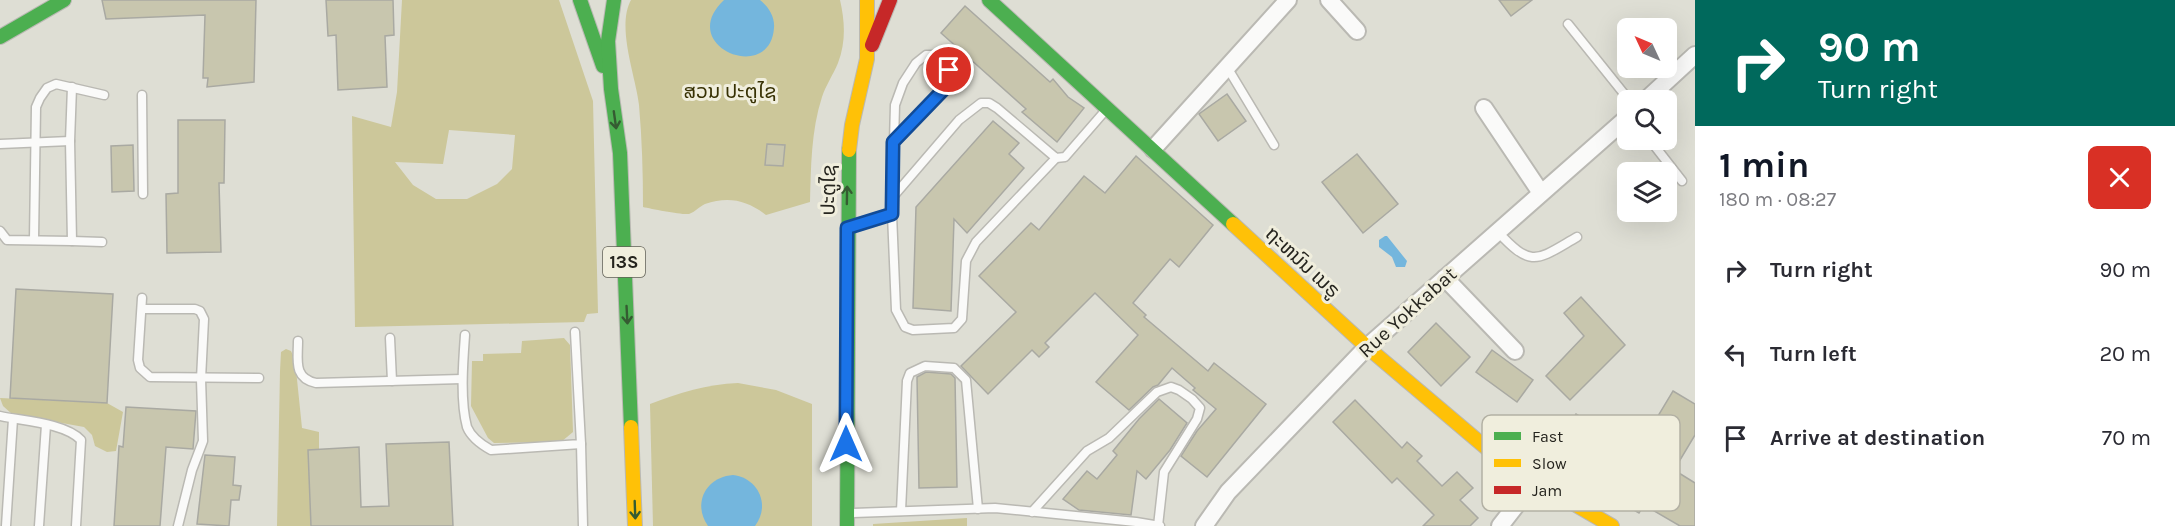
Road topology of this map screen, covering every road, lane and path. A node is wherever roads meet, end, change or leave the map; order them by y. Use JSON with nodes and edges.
{"nodes":[{"id":1,"x":64,"y":0,"type":"edge"},
{"id":2,"x":580,"y":0,"type":"edge"},
{"id":3,"x":614,"y":0,"type":"edge"},
{"id":4,"x":867,"y":0,"type":"edge"},
{"id":5,"x":890,"y":0,"type":"edge"},
{"id":6,"x":989,"y":0,"type":"edge"},
{"id":7,"x":1288,"y":0,"type":"edge"},
{"id":8,"x":1329,"y":0,"type":"edge"},
{"id":9,"x":1568,"y":24,"type":"dead end"},
{"id":10,"x":3,"y":29,"type":"edge"},
{"id":11,"x":1357,"y":31,"type":"dead end"},
{"id":12,"x":1695,"y":55,"type":"edge"},
{"id":13,"x":867,"y":59,"type":"junction"},
{"id":14,"x":1227,"y":67,"type":"junction"},
{"id":15,"x":72,"y":87,"type":"junction"},
{"id":16,"x":611,"y":89,"type":"junction"},
{"id":17,"x":1621,"y":90,"type":"edge"},
{"id":18,"x":1657,"y":90,"type":"edge"},
{"id":19,"x":104,"y":95,"type":"dead end"},
{"id":20,"x":142,"y":95,"type":"dead end"},
{"id":21,"x":1484,"y":108,"type":"dead end"},
{"id":22,"x":1107,"y":109,"type":"junction"},
{"id":23,"x":1617,"y":127,"type":"edge"},
{"id":24,"x":70,"y":141,"type":"junction"},
{"id":25,"x":893,"y":142,"type":"junction"},
{"id":26,"x":34,"y":143,"type":"junction"},
{"id":27,"x":0,"y":144,"type":"edge"},
{"id":28,"x":1274,"y":145,"type":"dead end"},
{"id":29,"x":1153,"y":149,"type":"junction"},
{"id":30,"x":1658,"y":150,"type":"edge"},
{"id":31,"x":1056,"y":158,"type":"junction"},
{"id":32,"x":1682,"y":182,"type":"dead end"},
{"id":33,"x":143,"y":194,"type":"dead end"},
{"id":34,"x":1541,"y":194,"type":"junction"},
{"id":35,"x":892,"y":198,"type":"junction"},
{"id":36,"x":892,"y":214,"type":"junction"},
{"id":37,"x":847,"y":228,"type":"junction"},
{"id":38,"x":0,"y":231,"type":"edge"},
{"id":39,"x":1498,"y":232,"type":"junction"},
{"id":40,"x":1577,"y":237,"type":"dead end"},
{"id":41,"x":34,"y":239,"type":"junction"},
{"id":42,"x":72,"y":241,"type":"junction"},
{"id":43,"x":102,"y":242,"type":"dead end"},
{"id":44,"x":1445,"y":278,"type":"junction"},
{"id":45,"x":142,"y":298,"type":"dead end"},
{"id":46,"x":142,"y":309,"type":"junction"},
{"id":47,"x":575,"y":332,"type":"dead end"},
{"id":48,"x":465,"y":335,"type":"dead end"},
{"id":49,"x":390,"y":338,"type":"dead end"},
{"id":50,"x":298,"y":341,"type":"dead end"},
{"id":51,"x":1367,"y":346,"type":"junction"},
{"id":52,"x":1515,"y":351,"type":"dead end"},
{"id":53,"x":201,"y":378,"type":"junction"},
{"id":54,"x":259,"y":378,"type":"dead end"},
{"id":55,"x":462,"y":380,"type":"junction"},
{"id":56,"x":392,"y":381,"type":"junction"},
{"id":57,"x":0,"y":416,"type":"edge"},
{"id":58,"x":13,"y":419,"type":"junction"},
{"id":59,"x":46,"y":425,"type":"junction"},
{"id":60,"x":581,"y":444,"type":"junction"},
{"id":61,"x":1482,"y":444,"type":"edge"},
{"id":62,"x":978,"y":509,"type":"junction"},
{"id":63,"x":1512,"y":511,"type":"edge"},
{"id":64,"x":1586,"y":511,"type":"edge"},
{"id":65,"x":901,"y":512,"type":"junction"},
{"id":66,"x":1032,"y":512,"type":"junction"},
{"id":67,"x":847,"y":520,"type":"edge"},
{"id":68,"x":6,"y":526,"type":"edge"},
{"id":69,"x":39,"y":526,"type":"edge"},
{"id":70,"x":76,"y":526,"type":"edge"},
{"id":71,"x":178,"y":526,"type":"edge"},
{"id":72,"x":583,"y":526,"type":"edge"},
{"id":73,"x":635,"y":526,"type":"edge"},
{"id":74,"x":1159,"y":526,"type":"edge"},
{"id":75,"x":1204,"y":526,"type":"edge"},
{"id":76,"x":1500,"y":526,"type":"edge"},
{"id":77,"x":1612,"y":526,"type":"edge"}],
"edges":[{"from":1,"to":10,"type":"main road"},
{"from":2,"to":16,"type":"main road"},
{"from":3,"to":16,"type":"main road","number":"13S"},
{"from":4,"to":13,"type":"main road","name":"ປະຕູໄຊ"},
{"from":5,"to":13,"type":"main road"},
{"from":6,"to":22,"type":"main road","name":"ຖະຫນົນ ເນຣູ"},
{"from":7,"to":14,"type":"street"},
{"from":8,"to":11,"type":"street"},
{"from":9,"to":17,"type":"lane"},
{"from":12,"to":18,"type":"street"},
{"from":37,"to":13,"type":"main road","name":"ປະຕູໄຊ","one_way":true},
{"from":14,"to":28,"type":"lane"},
{"from":14,"to":29,"type":"street"},
{"from":15,"to":19,"type":"lane"},
{"from":15,"to":24,"type":"lane"},
{"from":15,"to":26,"type":"lane"},
{"from":16,"to":73,"type":"main road","number":"13S","one_way":true},
{"from":20,"to":33,"type":"lane"},
{"from":21,"to":34,"type":"street"},
{"from":22,"to":29,"type":"main road","name":"ຖະຫນົນ ເນຣູ"},
{"from":22,"to":31,"type":"lane"},
{"from":23,"to":34,"type":"street","name":"Rue Yokkabat"},
{"from":24,"to":26,"type":"lane"},
{"from":24,"to":42,"type":"lane"},
{"from":25,"to":25,"type":"lane"},
{"from":25,"to":35,"type":"lane"},
{"from":26,"to":27,"type":"lane"},
{"from":26,"to":41,"type":"lane"},
{"from":29,"to":51,"type":"main road","name":"ຖະຫນົນ ເນຣູ"},
{"from":30,"to":32,"type":"lane"},
{"from":31,"to":35,"type":"lane"},
{"from":31,"to":36,"type":"lane"},
{"from":34,"to":39,"type":"street","name":"Rue Yokkabat"},
{"from":35,"to":36,"type":"lane"},
{"from":36,"to":37,"type":"lane"},
{"from":37,"to":67,"type":"main road","name":"ປະຕູໄຊ"},
{"from":38,"to":41,"type":"lane"},
{"from":39,"to":40,"type":"lane"},
{"from":39,"to":44,"type":"street","name":"Rue Yokkabat"},
{"from":41,"to":42,"type":"lane"},
{"from":42,"to":43,"type":"lane"},
{"from":44,"to":51,"type":"street","name":"Rue Yokkabat"},
{"from":44,"to":52,"type":"street"},
{"from":45,"to":46,"type":"lane"},
{"from":46,"to":53,"type":"lane"},
{"from":46,"to":53,"type":"lane"},
{"from":47,"to":60,"type":"lane"},
{"from":48,"to":55,"type":"lane"},
{"from":49,"to":56,"type":"lane"},
{"from":50,"to":56,"type":"lane"},
{"from":51,"to":61,"type":"main road","name":"ຖະຫນົນ ເນຣູ"},
{"from":51,"to":75,"type":"street","name":"Rue Yokkabat"},
{"from":53,"to":54,"type":"lane"},
{"from":53,"to":71,"type":"lane"},
{"from":55,"to":56,"type":"lane"},
{"from":55,"to":60,"type":"lane"},
{"from":57,"to":58,"type":"lane"},
{"from":58,"to":59,"type":"lane"},
{"from":58,"to":68,"type":"lane"},
{"from":59,"to":69,"type":"lane"},
{"from":59,"to":70,"type":"lane"},
{"from":60,"to":72,"type":"lane"},
{"from":62,"to":65,"type":"lane"},
{"from":62,"to":65,"type":"lane"},
{"from":62,"to":66,"type":"lane"},
{"from":63,"to":76,"type":"street"},
{"from":64,"to":77,"type":"main road","name":"ຖະຫນົນ ເນຣູ"},
{"from":65,"to":67,"type":"lane"},
{"from":66,"to":74,"type":"lane"},
{"from":66,"to":74,"type":"lane"}]}
